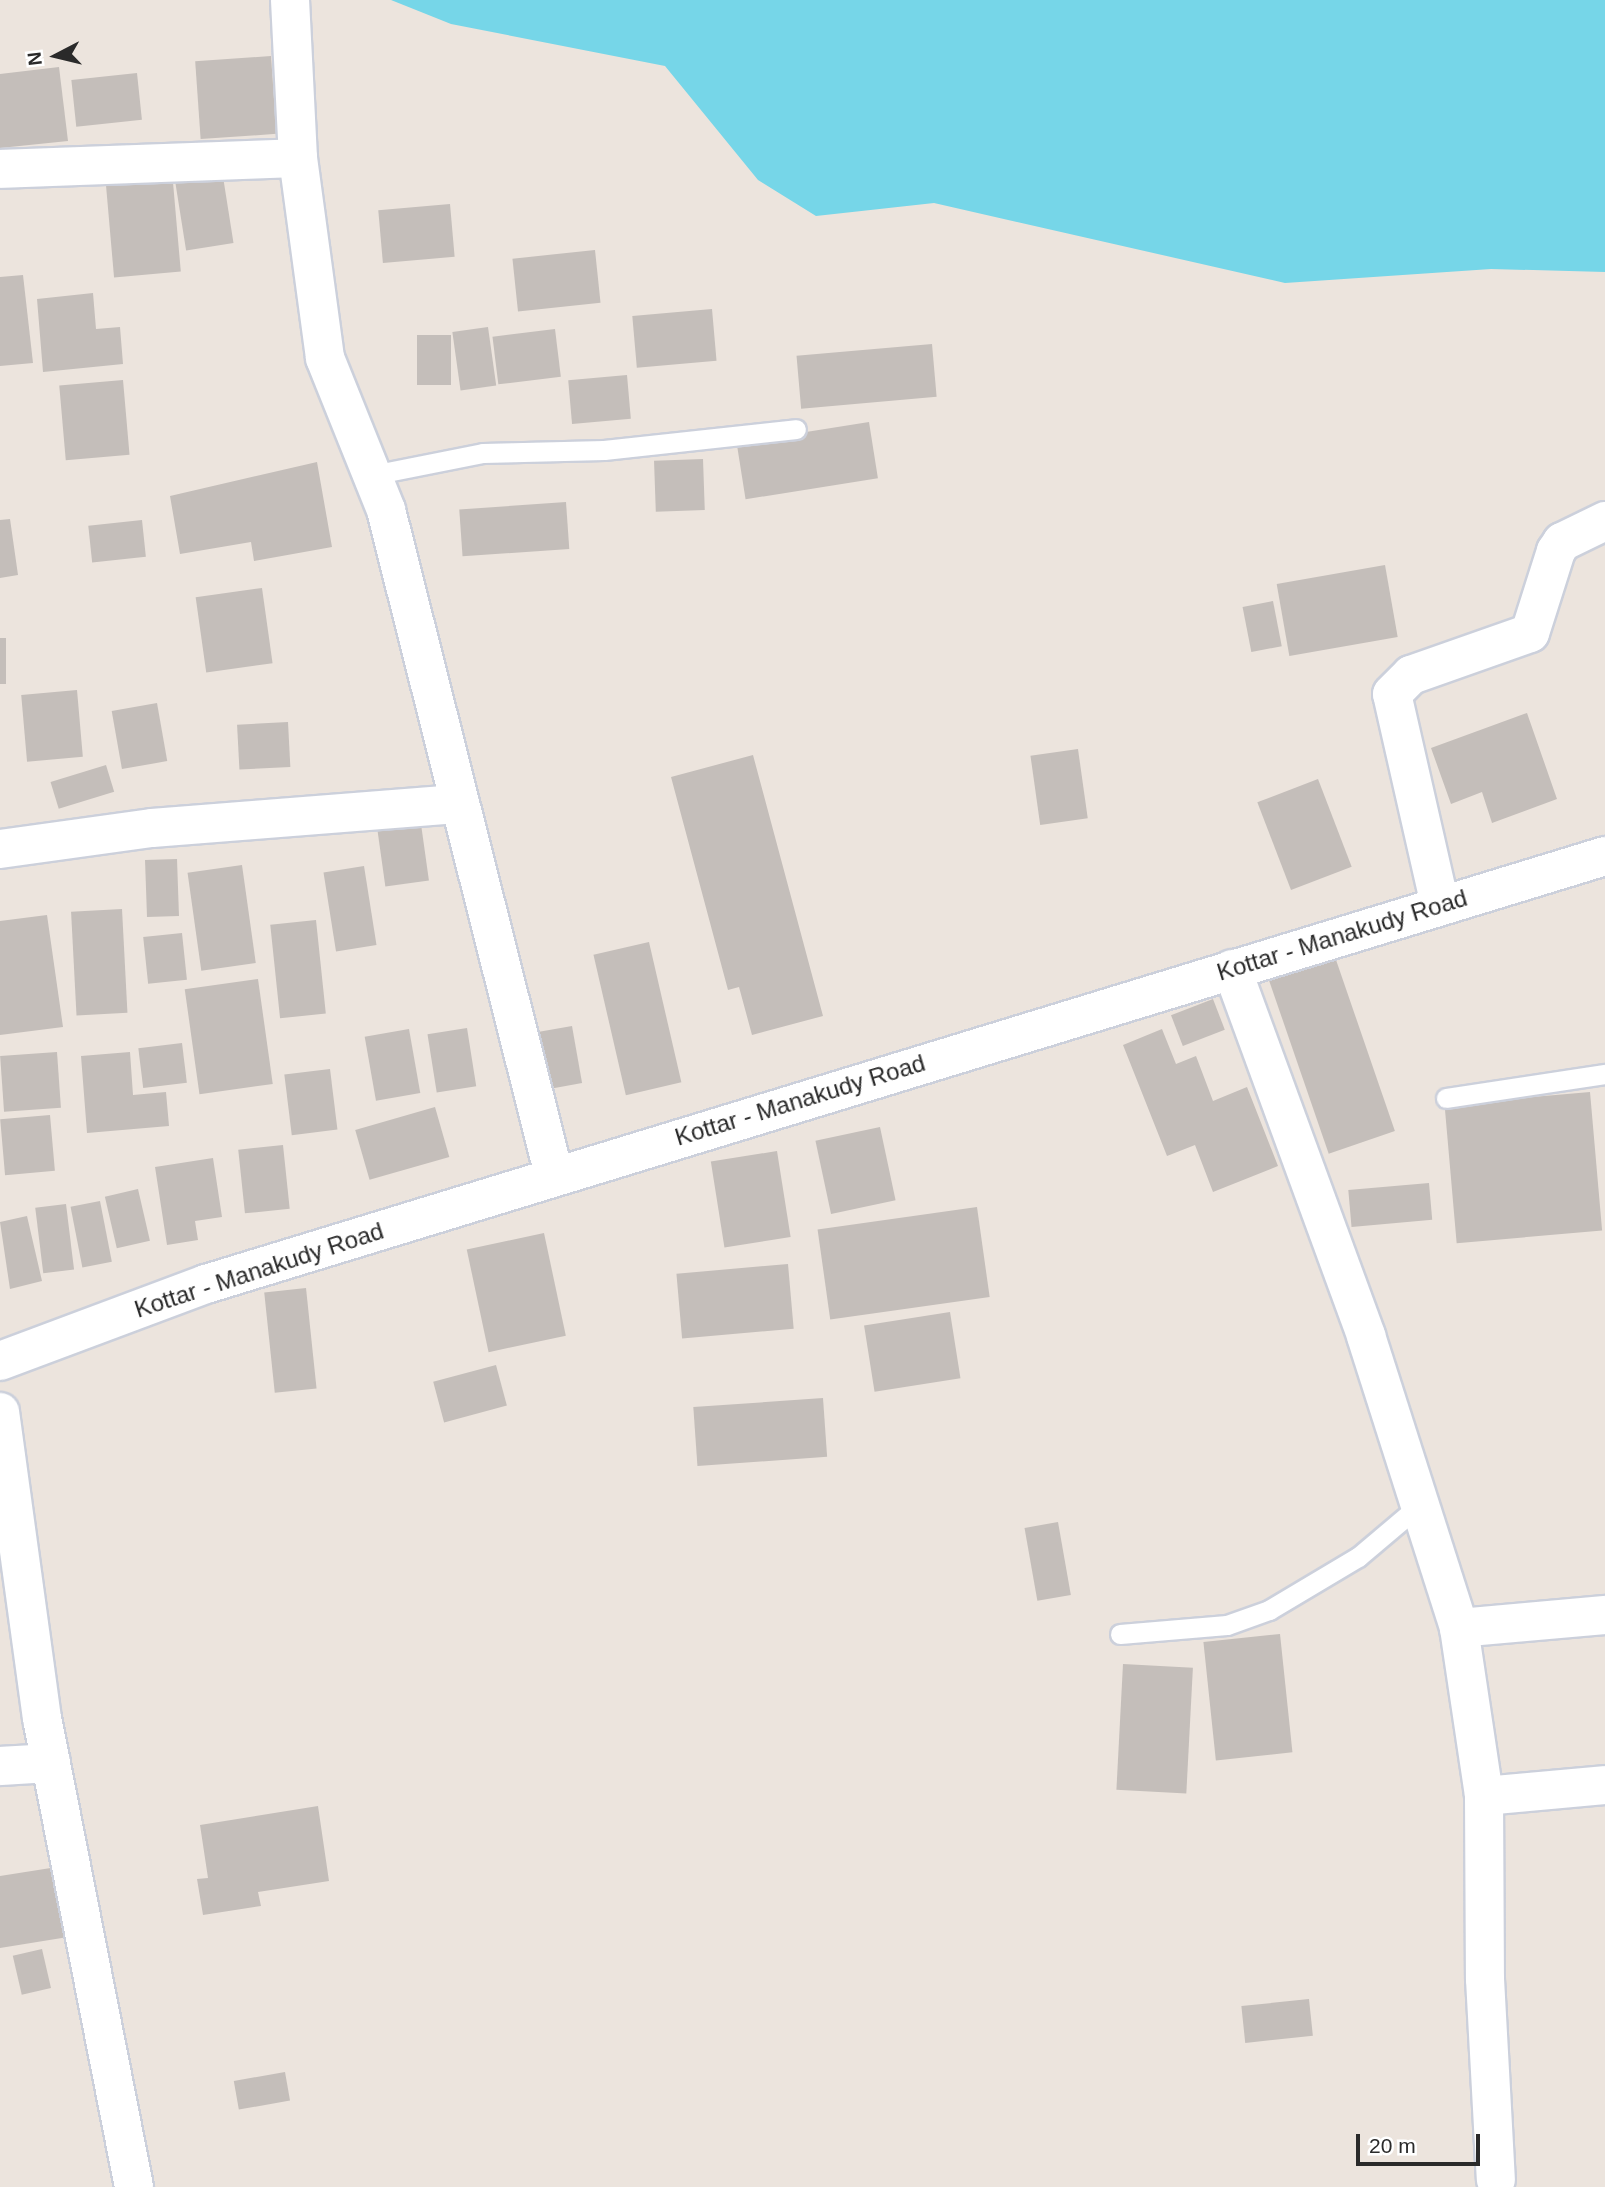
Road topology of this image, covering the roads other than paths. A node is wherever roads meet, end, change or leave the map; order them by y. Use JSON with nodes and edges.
{"nodes":[{"id":1,"x":290,"y":0,"type":"edge"},
{"id":2,"x":298,"y":158,"type":"junction"},
{"id":3,"x":0,"y":169,"type":"edge"},
{"id":4,"x":796,"y":429,"type":"dead end"},
{"id":5,"x":372,"y":475,"type":"junction"},
{"id":6,"x":1605,"y":521,"type":"edge"},
{"id":7,"x":460,"y":804,"type":"junction"},
{"id":8,"x":0,"y":849,"type":"edge"},
{"id":9,"x":1605,"y":856,"type":"edge"},
{"id":10,"x":1440,"y":905,"type":"junction"},
{"id":11,"x":1232,"y":969,"type":"junction"},
{"id":12,"x":1605,"y":1074,"type":"edge"},
{"id":13,"x":1446,"y":1098,"type":"dead end"},
{"id":14,"x":554,"y":1175,"type":"junction"},
{"id":15,"x":0,"y":1361,"type":"edge"},
{"id":16,"x":0,"y":1412,"type":"edge"},
{"id":17,"x":1422,"y":1503,"type":"junction"},
{"id":18,"x":1605,"y":1615,"type":"edge"},
{"id":19,"x":1459,"y":1628,"type":"junction"},
{"id":20,"x":1120,"y":1634,"type":"dead end"},
{"id":21,"x":51,"y":1763,"type":"junction"},
{"id":22,"x":0,"y":1766,"type":"edge"},
{"id":23,"x":1605,"y":1785,"type":"edge"},
{"id":24,"x":1484,"y":1796,"type":"junction"},
{"id":25,"x":1496,"y":2180,"type":"dead end"},
{"id":26,"x":134,"y":2187,"type":"edge"}],
"edges":[{"from":1,"to":2,"type":"street"},
{"from":2,"to":3,"type":"street"},
{"from":2,"to":5,"type":"street"},
{"from":4,"to":5,"type":"lane"},
{"from":5,"to":7,"type":"street"},
{"from":6,"to":10,"type":"street"},
{"from":7,"to":8,"type":"street"},
{"from":7,"to":14,"type":"street"},
{"from":9,"to":10,"type":"street","name":"Kottar - Manakudy Road"},
{"from":10,"to":11,"type":"street","name":"Kottar - Manakudy Road"},
{"from":11,"to":14,"type":"street","name":"Kottar - Manakudy Road"},
{"from":11,"to":17,"type":"street"},
{"from":12,"to":13,"type":"lane"},
{"from":14,"to":15,"type":"street","name":"Kottar - Manakudy Road"},
{"from":16,"to":21,"type":"street"},
{"from":17,"to":19,"type":"street"},
{"from":17,"to":20,"type":"lane"},
{"from":18,"to":19,"type":"street"},
{"from":19,"to":24,"type":"street"},
{"from":21,"to":22,"type":"street"},
{"from":21,"to":26,"type":"street"},
{"from":23,"to":24,"type":"street"},
{"from":24,"to":25,"type":"street"}]}
